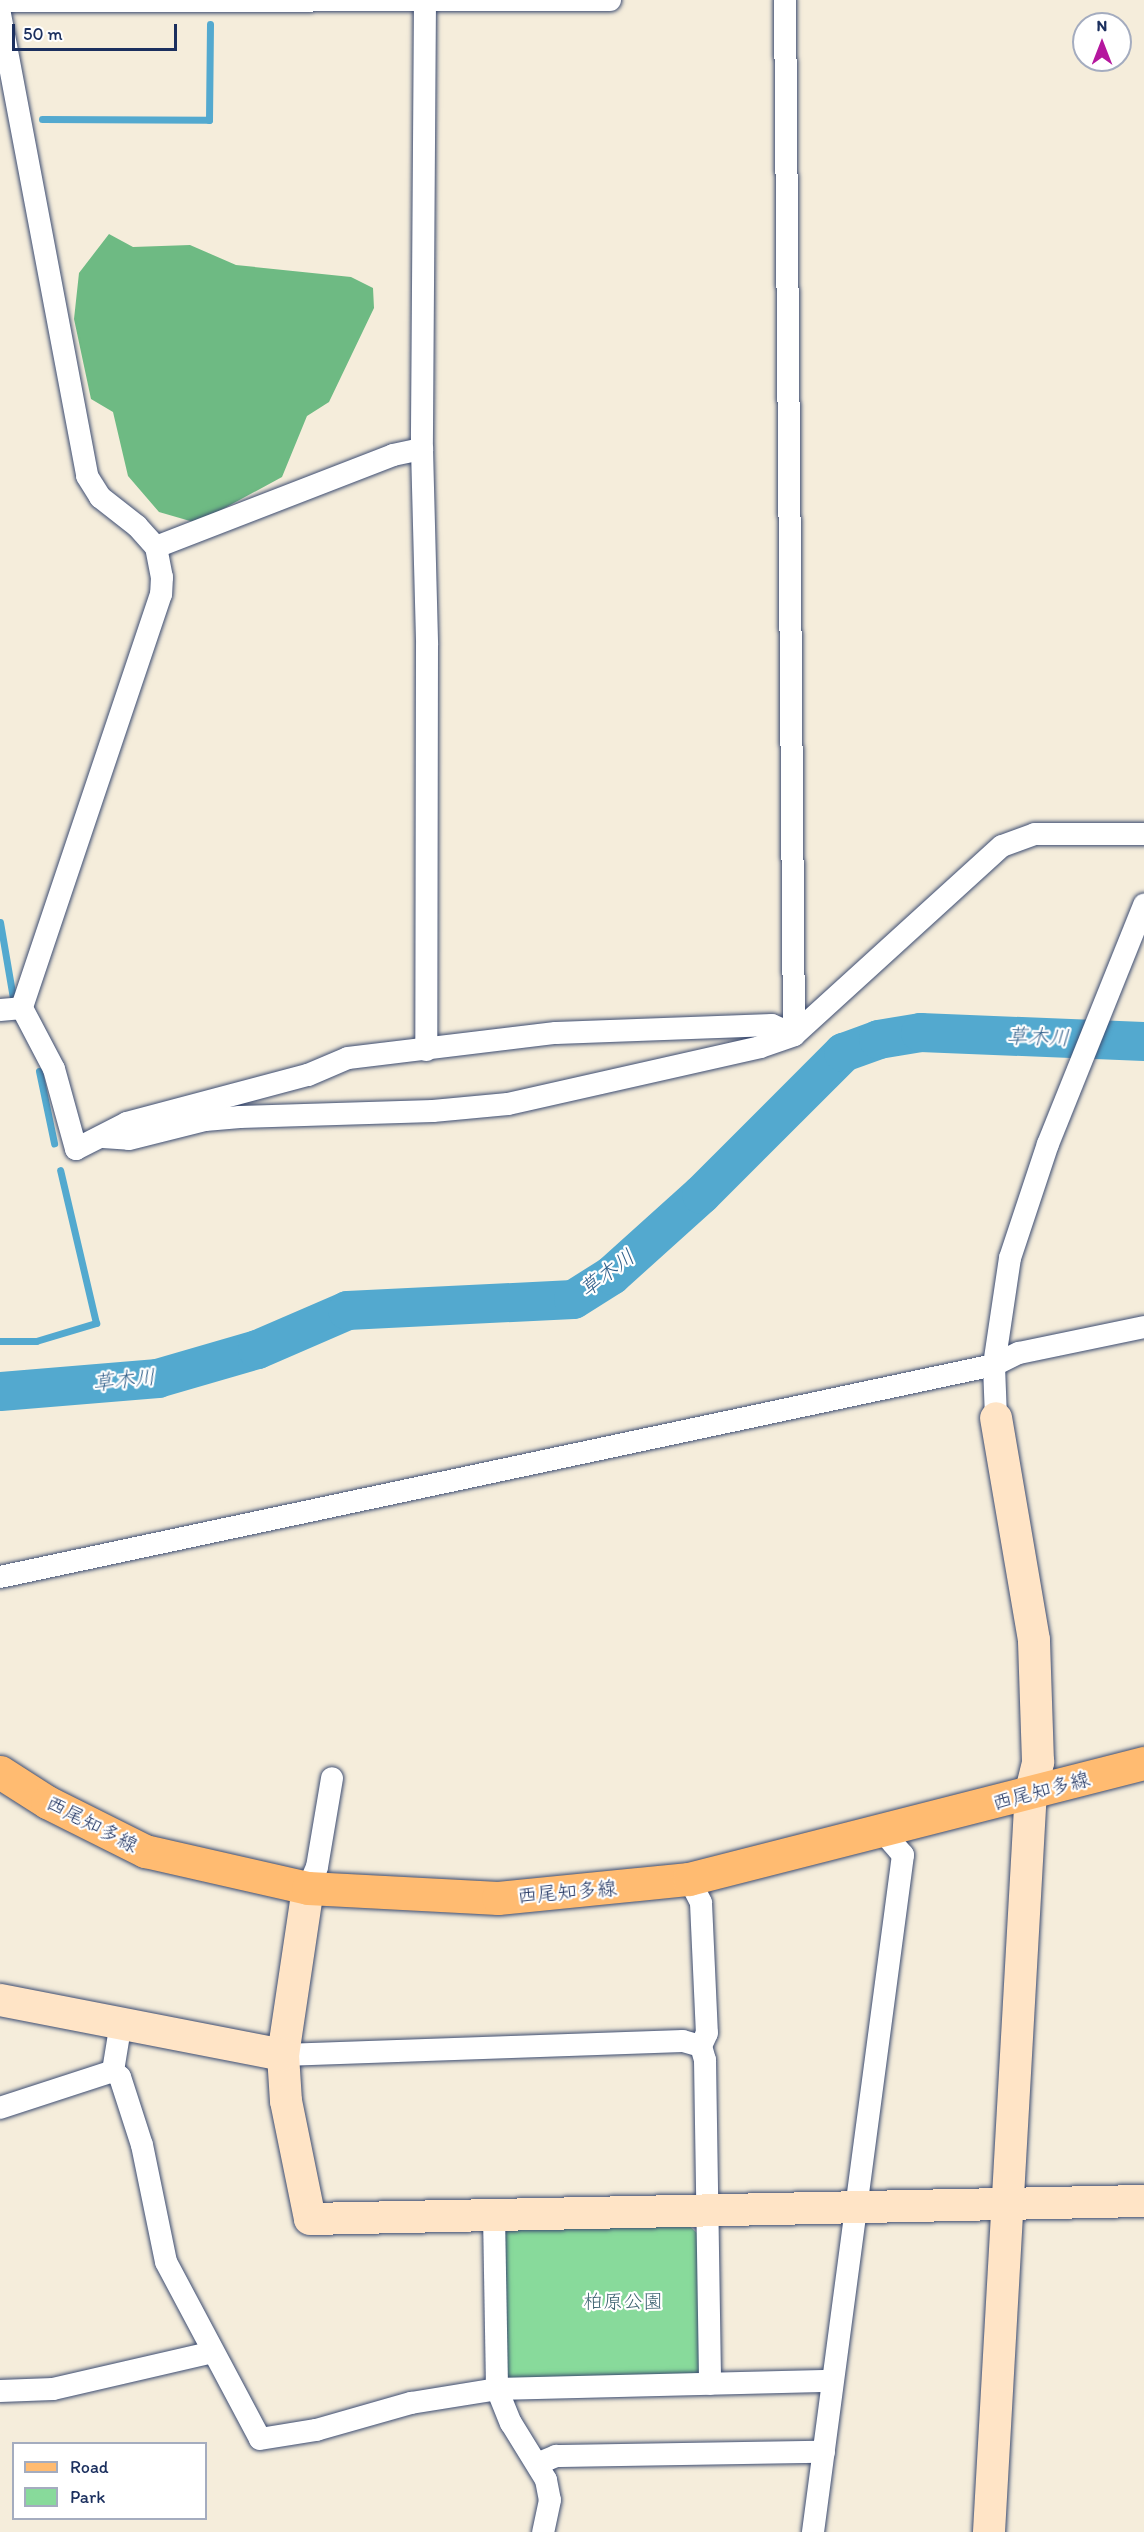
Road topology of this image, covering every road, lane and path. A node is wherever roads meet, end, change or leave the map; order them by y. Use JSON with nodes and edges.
{"nodes":[{"id":1,"x":425,"y":0,"type":"edge"},
{"id":2,"x":610,"y":0,"type":"edge"},
{"id":3,"x":785,"y":0,"type":"edge"},
{"id":4,"x":0,"y":1,"type":"edge"},
{"id":5,"x":0,"y":14,"type":"edge"},
{"id":6,"x":422,"y":448,"type":"junction"},
{"id":7,"x":156,"y":548,"type":"junction"},
{"id":8,"x":1144,"y":834,"type":"edge"},
{"id":9,"x":1144,"y":905,"type":"edge"},
{"id":10,"x":11,"y":1009,"type":"edge"},
{"id":11,"x":794,"y":1035,"type":"junction"},
{"id":12,"x":426,"y":1050,"type":"junction"},
{"id":13,"x":103,"y":1137,"type":"junction"},
{"id":14,"x":1144,"y":1327,"type":"edge"},
{"id":15,"x":994,"y":1365,"type":"junction"},
{"id":16,"x":996,"y":1418,"type":"joint"},
{"id":17,"x":0,"y":1577,"type":"edge"},
{"id":18,"x":1144,"y":1763,"type":"edge"},
{"id":19,"x":0,"y":1772,"type":"edge"},
{"id":20,"x":332,"y":1778,"type":"dead end"},
{"id":21,"x":1031,"y":1791,"type":"junction"},
{"id":22,"x":882,"y":1831,"type":"junction"},
{"id":23,"x":689,"y":1879,"type":"junction"},
{"id":24,"x":308,"y":1888,"type":"junction"},
{"id":25,"x":0,"y":2000,"type":"edge"},
{"id":26,"x":121,"y":2022,"type":"junction"},
{"id":27,"x":701,"y":2046,"type":"junction"},
{"id":28,"x":284,"y":2055,"type":"junction"},
{"id":29,"x":113,"y":2071,"type":"junction"},
{"id":30,"x":0,"y":2108,"type":"edge"},
{"id":31,"x":1144,"y":2201,"type":"edge"},
{"id":32,"x":1009,"y":2205,"type":"junction"},
{"id":33,"x":707,"y":2210,"type":"junction"},
{"id":34,"x":855,"y":2210,"type":"junction"},
{"id":35,"x":494,"y":2215,"type":"junction"},
{"id":36,"x":213,"y":2352,"type":"junction"},
{"id":37,"x":832,"y":2381,"type":"junction"},
{"id":38,"x":710,"y":2384,"type":"junction"},
{"id":39,"x":497,"y":2389,"type":"junction"},
{"id":40,"x":0,"y":2391,"type":"edge"},
{"id":41,"x":824,"y":2452,"type":"junction"},
{"id":42,"x":537,"y":2464,"type":"junction"},
{"id":43,"x":543,"y":2532,"type":"edge"},
{"id":44,"x":813,"y":2532,"type":"edge"},
{"id":45,"x":989,"y":2532,"type":"edge"}],
"edges":[{"from":1,"to":2,"type":"street"},
{"from":1,"to":4,"type":"street"},
{"from":1,"to":6,"type":"street"},
{"from":3,"to":11,"type":"street"},
{"from":5,"to":7,"type":"street"},
{"from":6,"to":7,"type":"street"},
{"from":6,"to":12,"type":"street"},
{"from":7,"to":10,"type":"street"},
{"from":8,"to":11,"type":"street"},
{"from":9,"to":15,"type":"street"},
{"from":10,"to":13,"type":"street"},
{"from":11,"to":12,"type":"street"},
{"from":11,"to":13,"type":"street"},
{"from":12,"to":13,"type":"street"},
{"from":14,"to":15,"type":"street"},
{"from":15,"to":16,"type":"street"},
{"from":15,"to":17,"type":"street"},
{"from":16,"to":21,"type":"street"},
{"from":18,"to":21,"type":"main road","name":"西尾知多線"},
{"from":19,"to":24,"type":"main road","name":"西尾知多線"},
{"from":20,"to":24,"type":"street"},
{"from":21,"to":22,"type":"main road","name":"西尾知多線"},
{"from":21,"to":32,"type":"street"},
{"from":22,"to":23,"type":"main road","name":"西尾知多線"},
{"from":22,"to":34,"type":"street"},
{"from":23,"to":24,"type":"main road","name":"西尾知多線"},
{"from":23,"to":27,"type":"street"},
{"from":24,"to":28,"type":"street"},
{"from":25,"to":26,"type":"street"},
{"from":26,"to":28,"type":"street"},
{"from":26,"to":29,"type":"street"},
{"from":27,"to":28,"type":"street"},
{"from":27,"to":33,"type":"street"},
{"from":28,"to":35,"type":"street"},
{"from":29,"to":30,"type":"street"},
{"from":29,"to":36,"type":"street"},
{"from":31,"to":32,"type":"street"},
{"from":32,"to":34,"type":"street"},
{"from":32,"to":45,"type":"street"},
{"from":33,"to":34,"type":"street"},
{"from":33,"to":35,"type":"street"},
{"from":33,"to":38,"type":"street"},
{"from":34,"to":37,"type":"street"},
{"from":35,"to":39,"type":"street"},
{"from":36,"to":39,"type":"street"},
{"from":36,"to":40,"type":"street"},
{"from":37,"to":38,"type":"street"},
{"from":37,"to":41,"type":"street"},
{"from":38,"to":39,"type":"street"},
{"from":39,"to":42,"type":"street"},
{"from":41,"to":42,"type":"street"},
{"from":41,"to":44,"type":"street"},
{"from":42,"to":43,"type":"street"}]}
